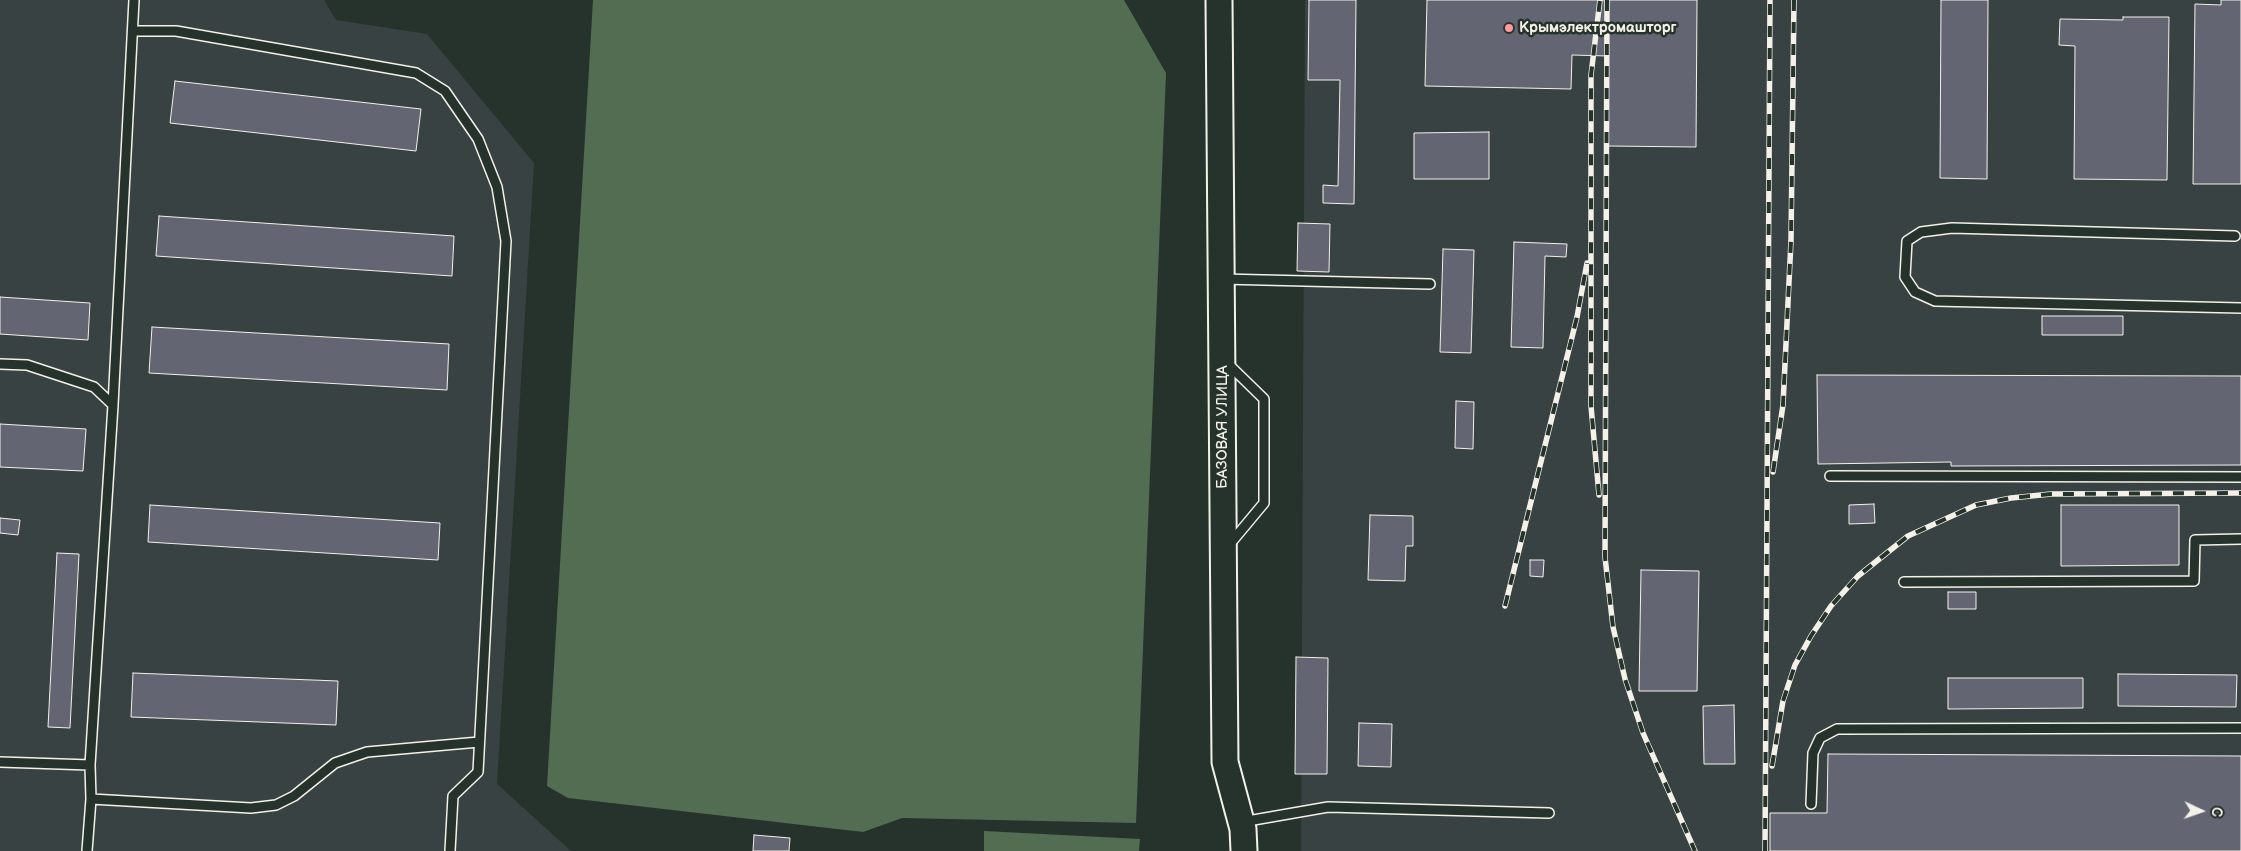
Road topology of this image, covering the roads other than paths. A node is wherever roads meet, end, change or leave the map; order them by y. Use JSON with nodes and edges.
{"nodes":[{"id":1,"x":134,"y":0,"type":"edge"},
{"id":2,"x":1219,"y":0,"type":"edge"},
{"id":3,"x":133,"y":31,"type":"junction"},
{"id":4,"x":2236,"y":236,"type":"dead end"},
{"id":5,"x":1222,"y":279,"type":"junction"},
{"id":6,"x":1430,"y":284,"type":"dead end"},
{"id":7,"x":2241,"y":308,"type":"edge"},
{"id":8,"x":1223,"y":358,"type":"junction"},
{"id":9,"x":0,"y":364,"type":"edge"},
{"id":10,"x":113,"y":405,"type":"junction"},
{"id":11,"x":1830,"y":476,"type":"dead end"},
{"id":12,"x":2241,"y":478,"type":"edge"},
{"id":13,"x":2241,"y":539,"type":"edge"},
{"id":14,"x":1224,"y":551,"type":"junction"},
{"id":15,"x":1904,"y":582,"type":"dead end"},
{"id":16,"x":2241,"y":728,"type":"edge"},
{"id":17,"x":479,"y":742,"type":"junction"},
{"id":18,"x":0,"y":762,"type":"edge"},
{"id":19,"x":90,"y":765,"type":"junction"},
{"id":20,"x":91,"y":799,"type":"junction"},
{"id":21,"x":1811,"y":804,"type":"dead end"},
{"id":22,"x":1549,"y":812,"type":"dead end"},
{"id":23,"x":1241,"y":822,"type":"junction"},
{"id":24,"x":87,"y":851,"type":"edge"},
{"id":25,"x":450,"y":851,"type":"edge"},
{"id":26,"x":1244,"y":851,"type":"edge"}],
"edges":[{"from":1,"to":3,"type":"lane"},
{"from":2,"to":5,"type":"street","name":"БАЗОВАЯ УЛИЦА"},
{"from":3,"to":10,"type":"lane"},
{"from":3,"to":17,"type":"lane"},
{"from":4,"to":7,"type":"lane"},
{"from":5,"to":6,"type":"lane"},
{"from":5,"to":8,"type":"street","name":"БАЗОВАЯ УЛИЦА"},
{"from":8,"to":14,"type":"street","name":"БАЗОВАЯ УЛИЦА"},
{"from":8,"to":14,"type":"lane"},
{"from":9,"to":10,"type":"lane"},
{"from":10,"to":19,"type":"lane"},
{"from":11,"to":12,"type":"lane"},
{"from":13,"to":15,"type":"lane"},
{"from":14,"to":23,"type":"street","name":"БАЗОВАЯ УЛИЦА"},
{"from":16,"to":21,"type":"lane"},
{"from":17,"to":20,"type":"lane"},
{"from":17,"to":25,"type":"lane"},
{"from":18,"to":19,"type":"lane"},
{"from":19,"to":20,"type":"lane"},
{"from":20,"to":24,"type":"lane"},
{"from":22,"to":23,"type":"lane"},
{"from":23,"to":26,"type":"street","name":"БАЗОВАЯ УЛИЦА"}]}
